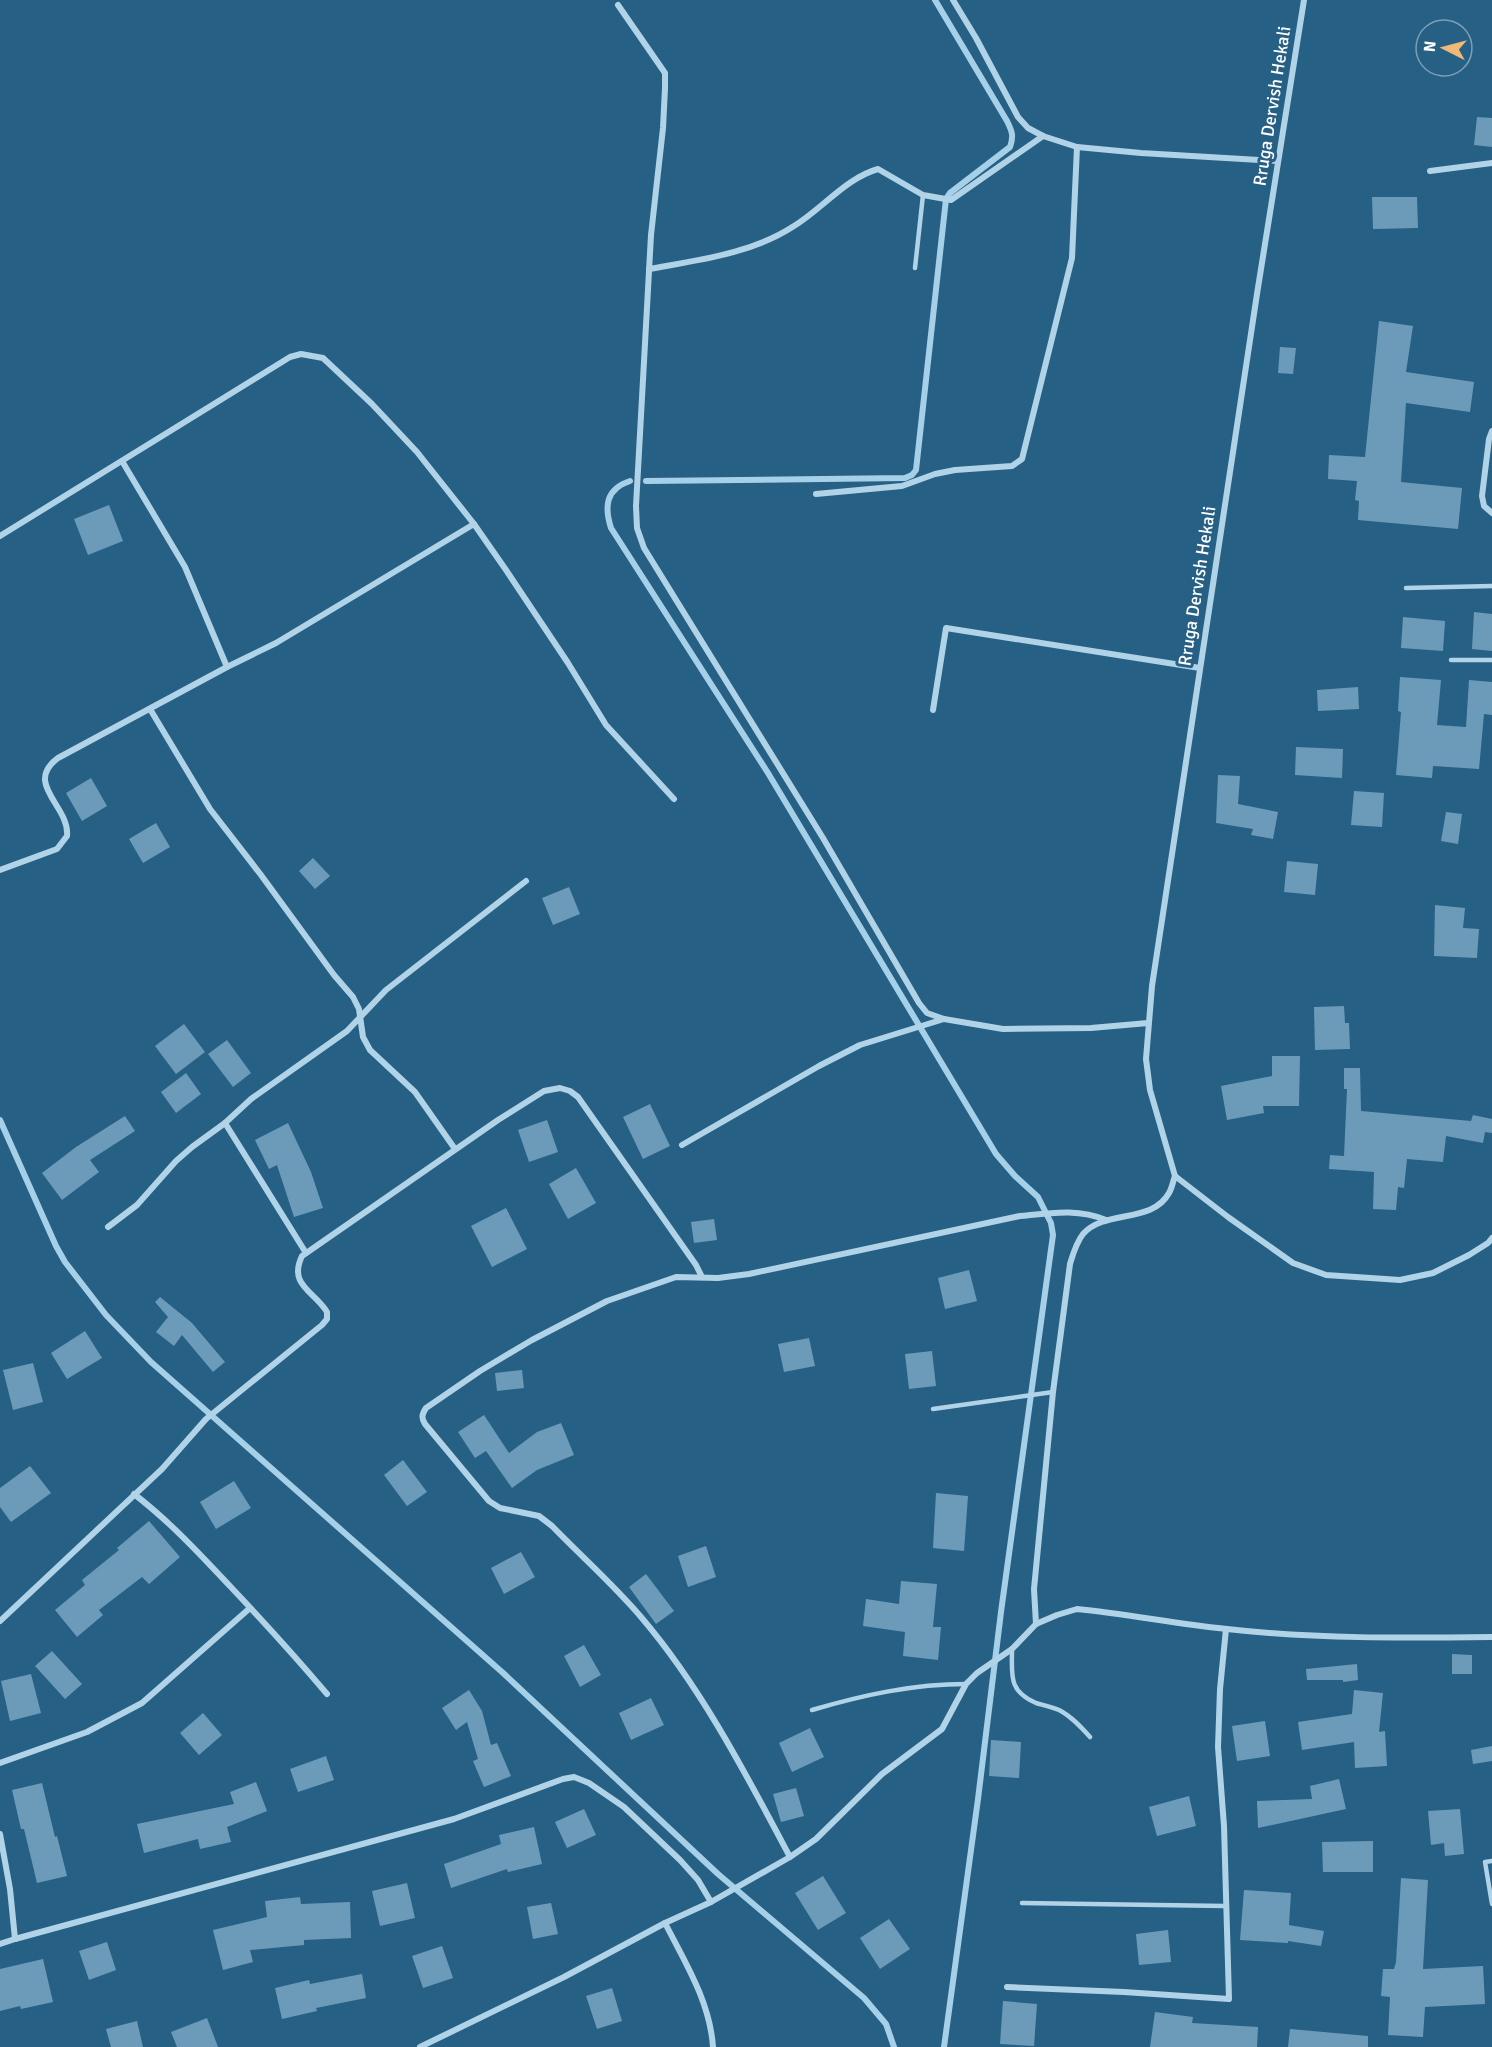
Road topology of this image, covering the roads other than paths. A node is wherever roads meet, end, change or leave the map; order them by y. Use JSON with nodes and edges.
{"nodes":[{"id":1,"x":953,"y":0,"type":"edge"},
{"id":2,"x":1304,"y":0,"type":"edge"},
{"id":3,"x":618,"y":5,"type":"dead end"},
{"id":4,"x":1043,"y":136,"type":"junction"},
{"id":5,"x":1077,"y":147,"type":"junction"},
{"id":6,"x":1278,"y":161,"type":"junction"},
{"id":7,"x":1492,"y":164,"type":"edge"},
{"id":8,"x":1430,"y":171,"type":"dead end"},
{"id":9,"x":926,"y":196,"type":"junction"},
{"id":10,"x":915,"y":268,"type":"dead end"},
{"id":11,"x":649,"y":269,"type":"junction"},
{"id":12,"x":1492,"y":431,"type":"edge"},
{"id":13,"x":122,"y":461,"type":"junction"},
{"id":14,"x":816,"y":494,"type":"dead end"},
{"id":15,"x":1492,"y":513,"type":"edge"},
{"id":16,"x":474,"y":524,"type":"junction"},
{"id":17,"x":0,"y":536,"type":"edge"},
{"id":18,"x":1492,"y":586,"type":"edge"},
{"id":19,"x":1406,"y":588,"type":"dead end"},
{"id":20,"x":1451,"y":660,"type":"dead end"},
{"id":21,"x":1492,"y":660,"type":"edge"},
{"id":22,"x":227,"y":667,"type":"junction"},
{"id":23,"x":1200,"y":668,"type":"junction"},
{"id":24,"x":150,"y":709,"type":"junction"},
{"id":25,"x":933,"y":710,"type":"dead end"},
{"id":26,"x":674,"y":799,"type":"dead end"},
{"id":27,"x":0,"y":870,"type":"edge"},
{"id":28,"x":526,"y":881,"type":"dead end"},
{"id":29,"x":360,"y":1018,"type":"junction"},
{"id":30,"x":944,"y":1019,"type":"junction"},
{"id":31,"x":1148,"y":1023,"type":"junction"},
{"id":32,"x":225,"y":1123,"type":"junction"},
{"id":33,"x":682,"y":1145,"type":"dead end"},
{"id":34,"x":455,"y":1149,"type":"junction"},
{"id":35,"x":1175,"y":1176,"type":"junction"},
{"id":36,"x":1106,"y":1220,"type":"junction"},
{"id":37,"x":108,"y":1227,"type":"dead end"},
{"id":38,"x":1492,"y":1238,"type":"edge"},
{"id":39,"x":306,"y":1253,"type":"junction"},
{"id":40,"x":702,"y":1277,"type":"junction"},
{"id":41,"x":1053,"y":1392,"type":"junction"},
{"id":42,"x":933,"y":1409,"type":"dead end"},
{"id":43,"x":134,"y":1494,"type":"junction"},
{"id":44,"x":250,"y":1608,"type":"junction"},
{"id":45,"x":0,"y":1621,"type":"edge"},
{"id":46,"x":1036,"y":1624,"type":"junction"},
{"id":47,"x":1226,"y":1629,"type":"junction"},
{"id":48,"x":1492,"y":1637,"type":"edge"},
{"id":49,"x":1012,"y":1649,"type":"junction"},
{"id":50,"x":966,"y":1684,"type":"junction"},
{"id":51,"x":327,"y":1694,"type":"dead end"},
{"id":52,"x":812,"y":1710,"type":"dead end"},
{"id":53,"x":1090,"y":1737,"type":"dead end"},
{"id":54,"x":0,"y":1763,"type":"edge"},
{"id":55,"x":0,"y":1834,"type":"edge"},
{"id":56,"x":790,"y":1857,"type":"junction"},
{"id":57,"x":1492,"y":1861,"type":"edge"},
{"id":58,"x":711,"y":1902,"type":"junction"},
{"id":59,"x":1022,"y":1903,"type":"dead end"},
{"id":60,"x":1492,"y":1904,"type":"edge"},
{"id":61,"x":1225,"y":1906,"type":"junction"},
{"id":62,"x":666,"y":1923,"type":"junction"},
{"id":63,"x":15,"y":1939,"type":"junction"},
{"id":64,"x":0,"y":1944,"type":"edge"},
{"id":65,"x":1007,"y":1987,"type":"dead end"},
{"id":66,"x":420,"y":2047,"type":"edge"},
{"id":67,"x":713,"y":2047,"type":"edge"}],
"edges":[{"from":1,"to":4,"type":"street"},
{"from":2,"to":6,"type":"street","name":"Rruga Dervish Hekali"},
{"from":3,"to":11,"type":"street"},
{"from":4,"to":5,"type":"street"},
{"from":4,"to":9,"type":"street"},
{"from":5,"to":6,"type":"street"},
{"from":5,"to":14,"type":"street"},
{"from":6,"to":23,"type":"street","name":"Rruga Dervish Hekali"},
{"from":7,"to":8,"type":"street"},
{"from":9,"to":10,"type":"lane"},
{"from":9,"to":11,"type":"street"},
{"from":11,"to":30,"type":"street"},
{"from":12,"to":15,"type":"street"},
{"from":13,"to":16,"type":"street"},
{"from":13,"to":17,"type":"street"},
{"from":13,"to":22,"type":"street"},
{"from":16,"to":22,"type":"street"},
{"from":16,"to":26,"type":"street"},
{"from":18,"to":19,"type":"lane"},
{"from":20,"to":21,"type":"lane"},
{"from":22,"to":24,"type":"street"},
{"from":23,"to":25,"type":"street"},
{"from":23,"to":31,"type":"street","name":"Rruga Dervish Hekali"},
{"from":24,"to":27,"type":"street"},
{"from":24,"to":29,"type":"street"},
{"from":28,"to":29,"type":"street"},
{"from":29,"to":32,"type":"street"},
{"from":29,"to":34,"type":"street"},
{"from":30,"to":31,"type":"street"},
{"from":30,"to":33,"type":"street"},
{"from":31,"to":35,"type":"street","name":"Rruga Dervish Hekali"},
{"from":32,"to":37,"type":"street"},
{"from":32,"to":39,"type":"street"},
{"from":34,"to":39,"type":"street"},
{"from":34,"to":40,"type":"street"},
{"from":35,"to":36,"type":"street"},
{"from":35,"to":38,"type":"street"},
{"from":36,"to":40,"type":"street"},
{"from":36,"to":41,"type":"street"},
{"from":39,"to":43,"type":"street"},
{"from":40,"to":56,"type":"street"},
{"from":41,"to":42,"type":"lane"},
{"from":41,"to":46,"type":"street"},
{"from":43,"to":44,"type":"street"},
{"from":43,"to":45,"type":"street"},
{"from":44,"to":51,"type":"street"},
{"from":44,"to":54,"type":"street"},
{"from":46,"to":47,"type":"street"},
{"from":46,"to":49,"type":"street"},
{"from":47,"to":48,"type":"street"},
{"from":47,"to":61,"type":"street"},
{"from":49,"to":50,"type":"street"},
{"from":49,"to":53,"type":"lane"},
{"from":50,"to":52,"type":"lane"},
{"from":50,"to":56,"type":"street"},
{"from":55,"to":63,"type":"street"},
{"from":56,"to":58,"type":"street"},
{"from":57,"to":60,"type":"lane"},
{"from":58,"to":62,"type":"street"},
{"from":58,"to":63,"type":"street"},
{"from":59,"to":61,"type":"lane"},
{"from":61,"to":65,"type":"street"},
{"from":62,"to":66,"type":"street"},
{"from":62,"to":67,"type":"street"},
{"from":63,"to":64,"type":"street"}]}
